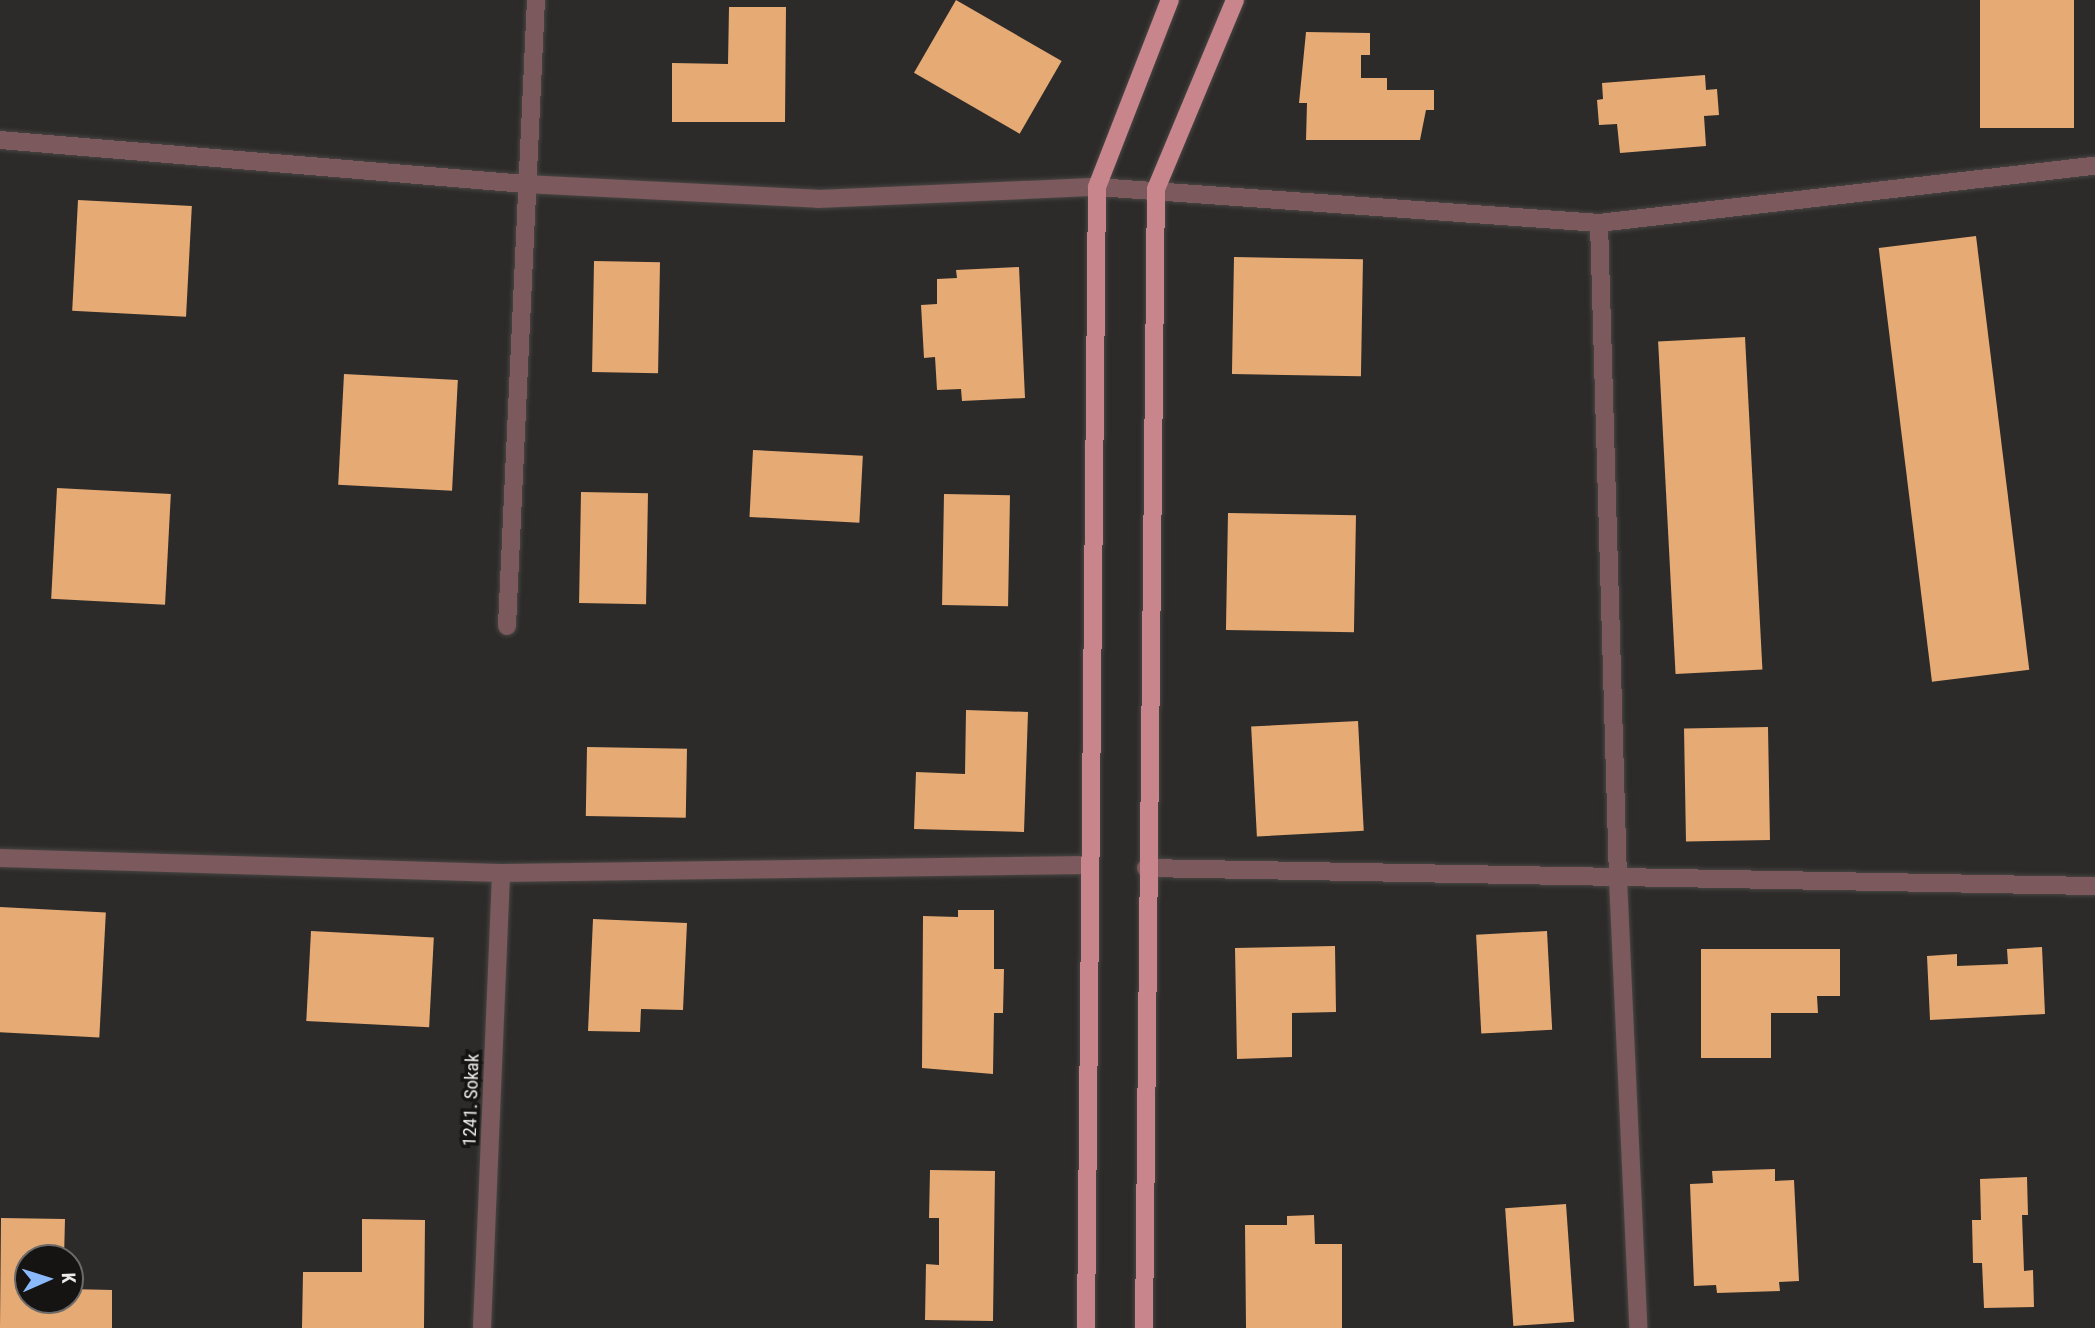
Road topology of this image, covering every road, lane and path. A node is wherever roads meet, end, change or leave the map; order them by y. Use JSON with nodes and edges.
{"nodes":[{"id":1,"x":536,"y":0,"type":"edge"},
{"id":2,"x":1170,"y":0,"type":"edge"},
{"id":3,"x":1235,"y":0,"type":"edge"},
{"id":4,"x":0,"y":140,"type":"edge"},
{"id":5,"x":2095,"y":166,"type":"edge"},
{"id":6,"x":525,"y":184,"type":"junction"},
{"id":7,"x":1097,"y":187,"type":"junction"},
{"id":8,"x":1156,"y":189,"type":"junction"},
{"id":9,"x":1599,"y":223,"type":"junction"},
{"id":10,"x":507,"y":626,"type":"dead end"},
{"id":11,"x":0,"y":858,"type":"edge"},
{"id":12,"x":1089,"y":865,"type":"junction"},
{"id":13,"x":1146,"y":868,"type":"junction"},
{"id":14,"x":501,"y":873,"type":"junction"},
{"id":15,"x":1618,"y":879,"type":"junction"},
{"id":16,"x":2095,"y":886,"type":"edge"},
{"id":17,"x":482,"y":1328,"type":"edge"},
{"id":18,"x":1086,"y":1328,"type":"edge"},
{"id":19,"x":1144,"y":1328,"type":"edge"},
{"id":20,"x":1638,"y":1328,"type":"edge"}],
"edges":[{"from":1,"to":6,"type":"street"},
{"from":2,"to":7,"type":"main road"},
{"from":3,"to":8,"type":"main road"},
{"from":4,"to":6,"type":"street"},
{"from":5,"to":9,"type":"street"},
{"from":6,"to":7,"type":"street"},
{"from":6,"to":10,"type":"street"},
{"from":7,"to":8,"type":"street"},
{"from":7,"to":12,"type":"main road"},
{"from":8,"to":9,"type":"street"},
{"from":8,"to":13,"type":"main road"},
{"from":9,"to":15,"type":"street"},
{"from":11,"to":14,"type":"street"},
{"from":12,"to":14,"type":"street"},
{"from":12,"to":18,"type":"main road"},
{"from":13,"to":15,"type":"street"},
{"from":13,"to":19,"type":"main road"},
{"from":14,"to":17,"type":"street","name":"1241. Sokak"},
{"from":15,"to":16,"type":"street"},
{"from":15,"to":20,"type":"street"}]}
